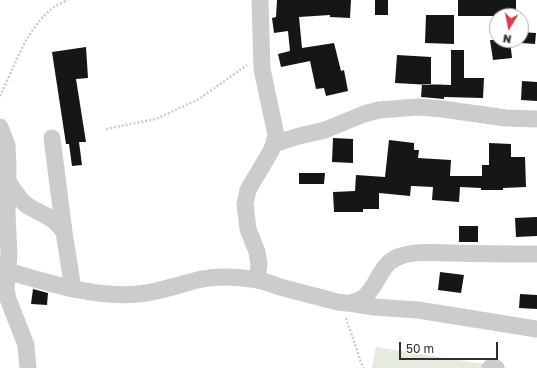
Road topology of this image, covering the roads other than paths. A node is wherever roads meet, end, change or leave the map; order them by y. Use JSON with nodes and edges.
{"nodes":[{"id":1,"x":260,"y":0,"type":"edge"},
{"id":2,"x":537,"y":119,"type":"edge"},
{"id":3,"x":0,"y":127,"type":"edge"},
{"id":4,"x":52,"y":138,"type":"dead end"},
{"id":5,"x":274,"y":144,"type":"junction"},
{"id":6,"x":8,"y":181,"type":"junction"},
{"id":7,"x":64,"y":232,"type":"junction"},
{"id":8,"x":537,"y":254,"type":"edge"},
{"id":9,"x":7,"y":271,"type":"junction"},
{"id":10,"x":257,"y":280,"type":"junction"},
{"id":11,"x":73,"y":289,"type":"junction"},
{"id":12,"x":346,"y":303,"type":"junction"},
{"id":13,"x":537,"y":329,"type":"edge"},
{"id":14,"x":28,"y":368,"type":"edge"},
{"id":15,"x":490,"y":368,"type":"edge"},
{"id":16,"x":496,"y":368,"type":"edge"}],
"edges":[{"from":1,"to":5,"type":"street"},
{"from":2,"to":5,"type":"street"},
{"from":3,"to":6,"type":"street"},
{"from":4,"to":7,"type":"street"},
{"from":5,"to":10,"type":"street"},
{"from":6,"to":7,"type":"street"},
{"from":6,"to":9,"type":"street"},
{"from":7,"to":11,"type":"street"},
{"from":8,"to":12,"type":"street"},
{"from":9,"to":11,"type":"street"},
{"from":9,"to":14,"type":"street"},
{"from":10,"to":11,"type":"street"},
{"from":10,"to":12,"type":"street"},
{"from":12,"to":13,"type":"street"},
{"from":15,"to":16,"type":"street"}]}
